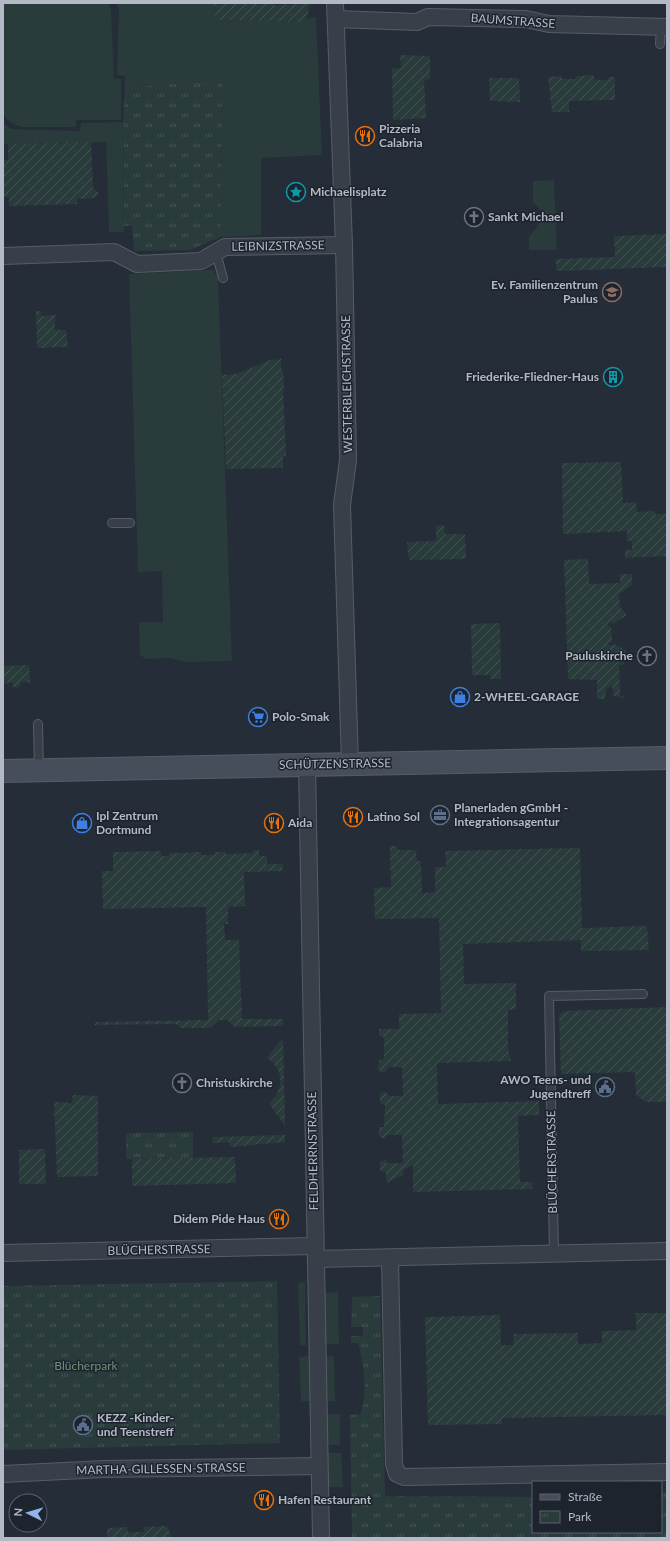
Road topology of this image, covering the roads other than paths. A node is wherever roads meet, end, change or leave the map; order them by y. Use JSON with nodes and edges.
{"nodes":[{"id":1,"x":335,"y":3,"type":"edge"},
{"id":2,"x":336,"y":19,"type":"junction"},
{"id":3,"x":664,"y":27,"type":"edge"},
{"id":4,"x":660,"y":44,"type":"dead end"},
{"id":5,"x":344,"y":245,"type":"junction"},
{"id":6,"x":216,"y":253,"type":"junction"},
{"id":7,"x":3,"y":256,"type":"edge"},
{"id":8,"x":223,"y":278,"type":"dead end"},
{"id":9,"x":112,"y":523,"type":"dead end"},
{"id":10,"x":130,"y":523,"type":"dead end"},
{"id":11,"x":38,"y":724,"type":"dead end"},
{"id":12,"x":667,"y":758,"type":"edge"},
{"id":13,"x":350,"y":764,"type":"junction"},
{"id":14,"x":307,"y":765,"type":"junction"},
{"id":15,"x":39,"y":771,"type":"junction"},
{"id":16,"x":3,"y":772,"type":"edge"},
{"id":17,"x":643,"y":994,"type":"dead end"},
{"id":18,"x":667,"y":1251,"type":"edge"},
{"id":19,"x":316,"y":1252,"type":"junction"},
{"id":20,"x":3,"y":1253,"type":"edge"},
{"id":21,"x":554,"y":1254,"type":"junction"},
{"id":22,"x":390,"y":1258,"type":"junction"},
{"id":23,"x":319,"y":1466,"type":"junction"},
{"id":24,"x":667,"y":1472,"type":"edge"},
{"id":25,"x":3,"y":1474,"type":"edge"},
{"id":26,"x":321,"y":1538,"type":"edge"}],
"edges":[{"from":1,"to":2,"type":"street","name":"WESTERBLEICHSTRASSE"},
{"from":2,"to":3,"type":"street","name":"BAUMSTRASSE"},
{"from":2,"to":5,"type":"street","name":"WESTERBLEICHSTRASSE"},
{"from":3,"to":4,"type":"lane"},
{"from":5,"to":6,"type":"street","name":"LEIBNIZSTRASSE"},
{"from":5,"to":13,"type":"street","name":"WESTERBLEICHSTRASSE"},
{"from":6,"to":7,"type":"street","name":"LEIBNIZSTRASSE"},
{"from":6,"to":8,"type":"lane"},
{"from":9,"to":10,"type":"lane"},
{"from":11,"to":15,"type":"lane"},
{"from":12,"to":13,"type":"street","name":"SCHÜTZENSTRASSE"},
{"from":13,"to":14,"type":"street","name":"SCHÜTZENSTRASSE"},
{"from":14,"to":15,"type":"street","name":"SCHÜTZENSTRASSE"},
{"from":14,"to":19,"type":"street","name":"FELDHERRNSTRASSE"},
{"from":15,"to":16,"type":"street","name":"SCHÜTZENSTRASSE"},
{"from":17,"to":21,"type":"lane","name":"BLÜCHERSTRASSE"},
{"from":18,"to":21,"type":"street","name":"BLÜCHERSTRASSE"},
{"from":19,"to":20,"type":"street","name":"BLÜCHERSTRASSE"},
{"from":19,"to":22,"type":"street","name":"BLÜCHERSTRASSE"},
{"from":19,"to":23,"type":"street","name":"FELDHERRNSTRASSE"},
{"from":21,"to":22,"type":"street","name":"BLÜCHERSTRASSE"},
{"from":22,"to":24,"type":"street"},
{"from":23,"to":25,"type":"street","name":"MARTHA-GILLESSEN-STRASSE"},
{"from":23,"to":26,"type":"street","name":"FELDHERRNSTRASSE"}]}
